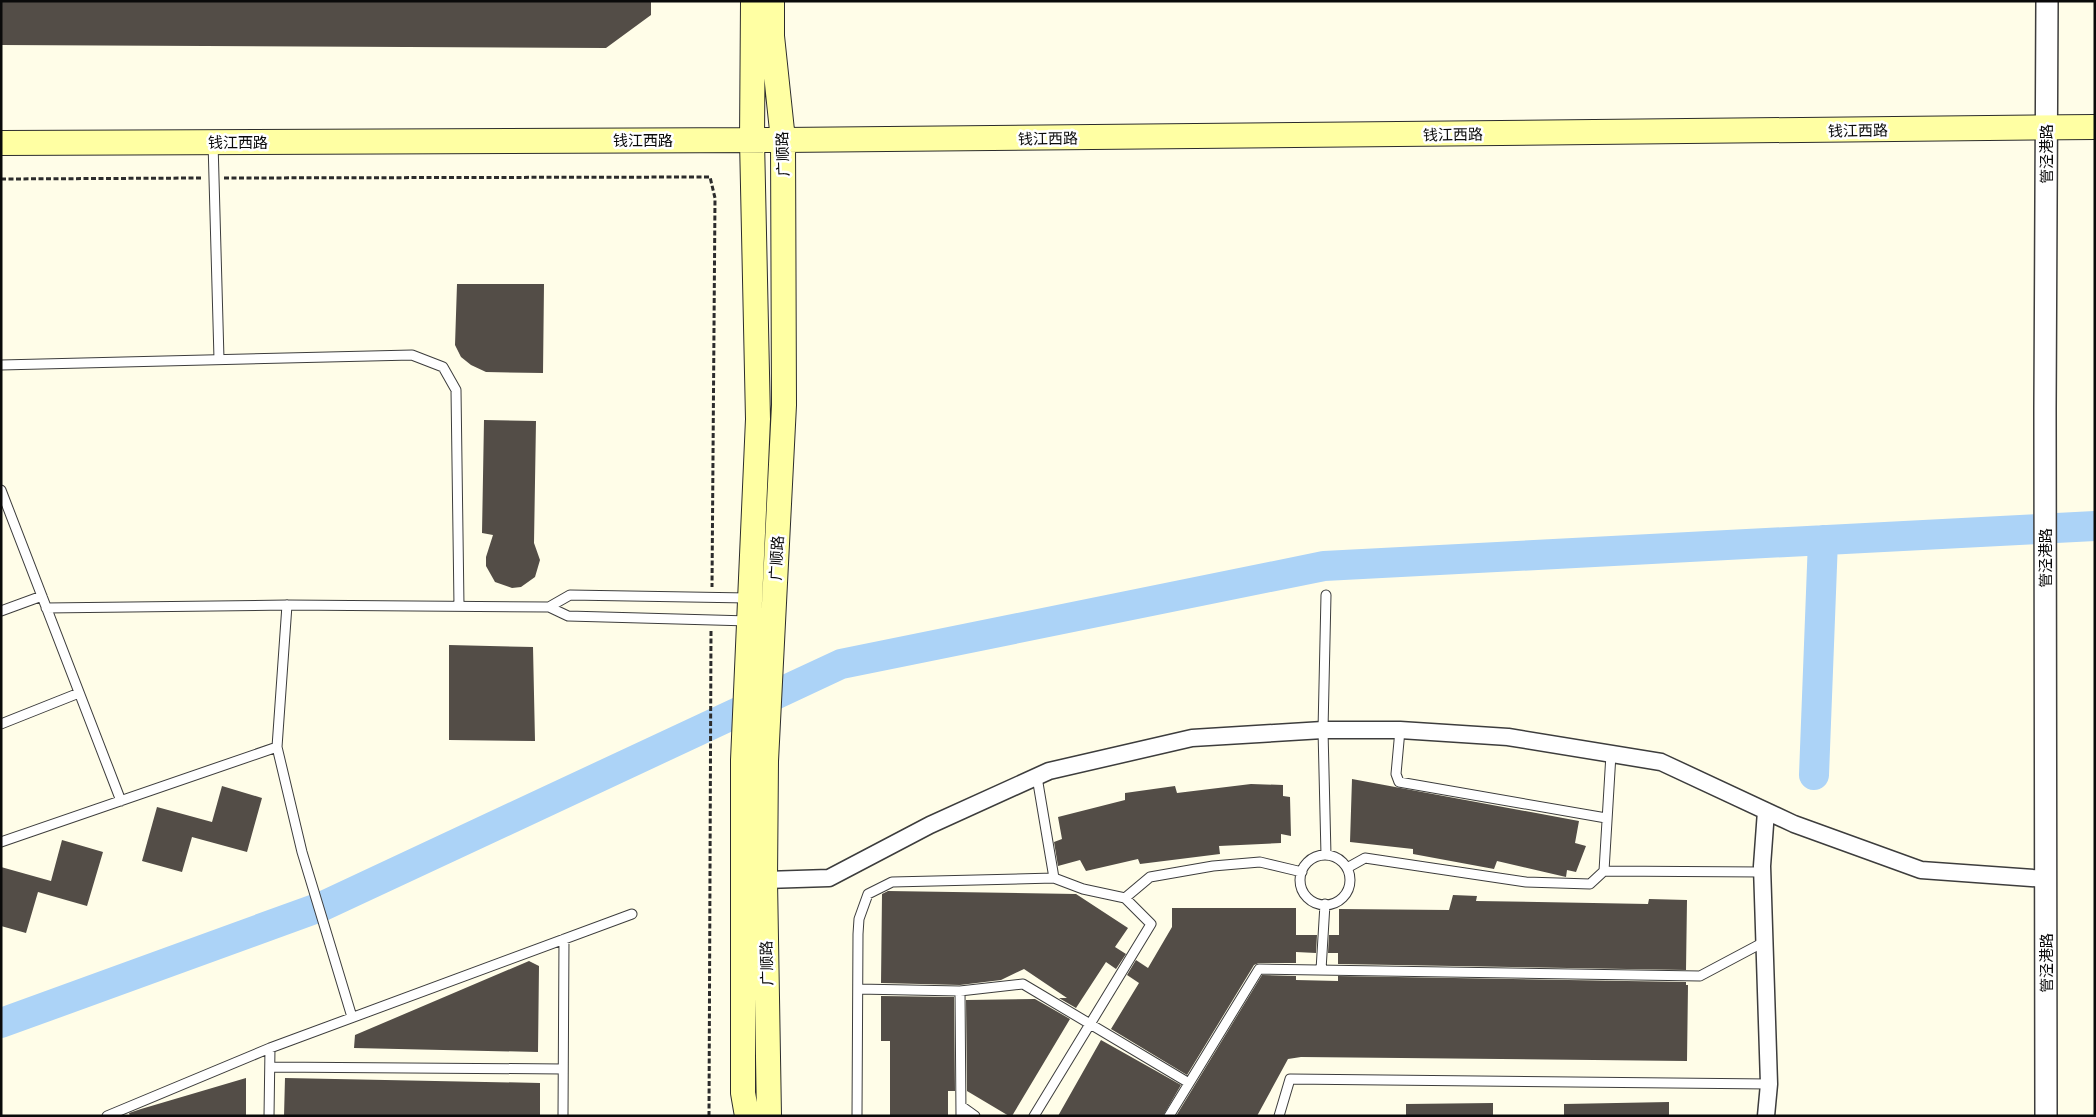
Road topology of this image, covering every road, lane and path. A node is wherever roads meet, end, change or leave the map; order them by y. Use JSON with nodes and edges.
{"nodes":[{"id":1,"x":753,"y":1,"type":"edge"},
{"id":2,"x":772,"y":1,"type":"edge"},
{"id":3,"x":2047,"y":1,"type":"edge"},
{"id":4,"x":2095,"y":127,"type":"edge"},
{"id":5,"x":2046,"y":128,"type":"junction"},
{"id":6,"x":752,"y":140,"type":"junction"},
{"id":7,"x":782,"y":140,"type":"junction"},
{"id":8,"x":1,"y":142,"type":"edge"},
{"id":9,"x":213,"y":142,"type":"junction"},
{"id":10,"x":214,"y":178,"type":"junction"},
{"id":11,"x":1,"y":179,"type":"edge"},
{"id":12,"x":219,"y":359,"type":"junction"},
{"id":13,"x":1,"y":365,"type":"edge"},
{"id":14,"x":1,"y":491,"type":"edge"},
{"id":15,"x":1326,"y":595,"type":"dead end"},
{"id":16,"x":42,"y":596,"type":"junction"},
{"id":17,"x":712,"y":598,"type":"junction"},
{"id":18,"x":287,"y":605,"type":"junction"},
{"id":19,"x":459,"y":606,"type":"junction"},
{"id":20,"x":548,"y":607,"type":"junction"},
{"id":21,"x":46,"y":608,"type":"junction"},
{"id":22,"x":761,"y":610,"type":"junction"},
{"id":23,"x":1,"y":611,"type":"edge"},
{"id":24,"x":711,"y":619,"type":"junction"},
{"id":25,"x":79,"y":693,"type":"junction"},
{"id":26,"x":1,"y":724,"type":"edge"},
{"id":27,"x":1323,"y":730,"type":"junction"},
{"id":28,"x":1400,"y":730,"type":"junction"},
{"id":29,"x":277,"y":747,"type":"junction"},
{"id":30,"x":1611,"y":754,"type":"junction"},
{"id":31,"x":754,"y":761,"type":"junction"},
{"id":32,"x":1037,"y":776,"type":"junction"},
{"id":33,"x":120,"y":801,"type":"junction"},
{"id":34,"x":1766,"y":811,"type":"junction"},
{"id":35,"x":1606,"y":818,"type":"junction"},
{"id":36,"x":1,"y":842,"type":"edge"},
{"id":37,"x":1326,"y":855,"type":"junction"},
{"id":38,"x":1347,"y":868,"type":"junction"},
{"id":39,"x":1604,"y":871,"type":"junction"},
{"id":40,"x":1302,"y":872,"type":"junction"},
{"id":41,"x":1762,"y":872,"type":"junction"},
{"id":42,"x":1054,"y":878,"type":"junction"},
{"id":43,"x":2046,"y":879,"type":"junction"},
{"id":44,"x":765,"y":880,"type":"junction"},
{"id":45,"x":1125,"y":898,"type":"junction"},
{"id":46,"x":1325,"y":904,"type":"junction"},
{"id":47,"x":632,"y":914,"type":"dead end"},
{"id":48,"x":564,"y":939,"type":"junction"},
{"id":49,"x":1764,"y":942,"type":"junction"},
{"id":50,"x":1320,"y":970,"type":"junction"},
{"id":51,"x":858,"y":989,"type":"junction"},
{"id":52,"x":960,"y":991,"type":"junction"},
{"id":53,"x":352,"y":1017,"type":"junction"},
{"id":54,"x":1091,"y":1023,"type":"junction"},
{"id":55,"x":270,"y":1048,"type":"junction"},
{"id":56,"x":270,"y":1067,"type":"junction"},
{"id":57,"x":563,"y":1069,"type":"junction"},
{"id":58,"x":1189,"y":1083,"type":"junction"},
{"id":59,"x":1769,"y":1084,"type":"junction"},
{"id":60,"x":961,"y":1111,"type":"edge"},
{"id":61,"x":107,"y":1116,"type":"edge"},
{"id":62,"x":269,"y":1116,"type":"edge"},
{"id":63,"x":563,"y":1116,"type":"edge"},
{"id":64,"x":710,"y":1116,"type":"edge"},
{"id":65,"x":747,"y":1116,"type":"edge"},
{"id":66,"x":769,"y":1116,"type":"edge"},
{"id":67,"x":857,"y":1116,"type":"edge"},
{"id":68,"x":975,"y":1116,"type":"edge"},
{"id":69,"x":1034,"y":1116,"type":"edge"},
{"id":70,"x":1169,"y":1116,"type":"edge"},
{"id":71,"x":1279,"y":1116,"type":"edge"},
{"id":72,"x":1766,"y":1116,"type":"edge"},
{"id":73,"x":2046,"y":1116,"type":"edge"}],
"edges":[{"from":1,"to":6,"type":"main road","name":"广顺路"},
{"from":2,"to":7,"type":"main road","name":"广顺路"},
{"from":3,"to":5,"type":"street","name":"管泾港路"},
{"from":4,"to":5,"type":"main road","name":"钱江西路"},
{"from":5,"to":7,"type":"main road","name":"钱江西路"},
{"from":5,"to":43,"type":"street","name":"管泾港路"},
{"from":6,"to":7,"type":"main road","name":"钱江西路"},
{"from":6,"to":9,"type":"main road","name":"钱江西路"},
{"from":6,"to":22,"type":"main road","name":"广顺路"},
{"from":7,"to":22,"type":"main road","name":"广顺路"},
{"from":8,"to":9,"type":"main road","name":"钱江西路"},
{"from":9,"to":10,"type":"lane"},
{"from":10,"to":11,"type":"path"},
{"from":10,"to":12,"type":"lane"},
{"from":10,"to":17,"type":"path"},
{"from":12,"to":13,"type":"lane"},
{"from":12,"to":19,"type":"lane"},
{"from":14,"to":16,"type":"lane"},
{"from":15,"to":27,"type":"lane"},
{"from":16,"to":21,"type":"lane"},
{"from":16,"to":23,"type":"lane"},
{"from":17,"to":20,"type":"lane"},
{"from":17,"to":22,"type":"lane"},
{"from":18,"to":19,"type":"lane"},
{"from":18,"to":21,"type":"lane"},
{"from":18,"to":29,"type":"lane"},
{"from":19,"to":20,"type":"lane"},
{"from":20,"to":24,"type":"lane"},
{"from":21,"to":25,"type":"lane"},
{"from":22,"to":24,"type":"lane"},
{"from":22,"to":31,"type":"main road","name":"广顺路"},
{"from":22,"to":31,"type":"main road","name":"广顺路"},
{"from":24,"to":64,"type":"path"},
{"from":25,"to":26,"type":"lane"},
{"from":25,"to":33,"type":"lane"},
{"from":27,"to":28,"type":"street"},
{"from":27,"to":32,"type":"street"},
{"from":27,"to":37,"type":"lane"},
{"from":28,"to":30,"type":"street"},
{"from":28,"to":35,"type":"lane"},
{"from":29,"to":33,"type":"lane"},
{"from":29,"to":53,"type":"lane"},
{"from":30,"to":34,"type":"street"},
{"from":30,"to":35,"type":"lane"},
{"from":31,"to":44,"type":"main road","name":"广顺路"},
{"from":31,"to":65,"type":"main road","name":"广顺路"},
{"from":32,"to":42,"type":"lane"},
{"from":32,"to":44,"type":"street"},
{"from":33,"to":36,"type":"lane"},
{"from":34,"to":41,"type":"street"},
{"from":34,"to":43,"type":"street"},
{"from":35,"to":39,"type":"lane"},
{"from":37,"to":38,"type":"lane"},
{"from":37,"to":40,"type":"lane"},
{"from":38,"to":39,"type":"lane"},
{"from":38,"to":46,"type":"lane"},
{"from":39,"to":41,"type":"lane"},
{"from":40,"to":45,"type":"lane"},
{"from":40,"to":46,"type":"lane"},
{"from":41,"to":49,"type":"street"},
{"from":42,"to":45,"type":"lane"},
{"from":42,"to":51,"type":"lane"},
{"from":43,"to":73,"type":"street","name":"管泾港路"},
{"from":44,"to":66,"type":"main road","name":"广顺路"},
{"from":45,"to":54,"type":"lane"},
{"from":46,"to":50,"type":"lane"},
{"from":47,"to":48,"type":"lane"},
{"from":48,"to":53,"type":"lane"},
{"from":48,"to":57,"type":"lane"},
{"from":49,"to":50,"type":"lane"},
{"from":49,"to":59,"type":"street"},
{"from":50,"to":58,"type":"lane"},
{"from":51,"to":52,"type":"lane"},
{"from":51,"to":67,"type":"lane"},
{"from":52,"to":54,"type":"lane"},
{"from":52,"to":60,"type":"lane"},
{"from":53,"to":55,"type":"lane"},
{"from":54,"to":58,"type":"lane"},
{"from":54,"to":69,"type":"lane"},
{"from":55,"to":56,"type":"lane"},
{"from":55,"to":61,"type":"lane"},
{"from":56,"to":57,"type":"lane"},
{"from":56,"to":62,"type":"lane"},
{"from":57,"to":63,"type":"lane"},
{"from":58,"to":70,"type":"lane"},
{"from":59,"to":71,"type":"lane"},
{"from":59,"to":72,"type":"street"},
{"from":60,"to":68,"type":"lane"}]}
